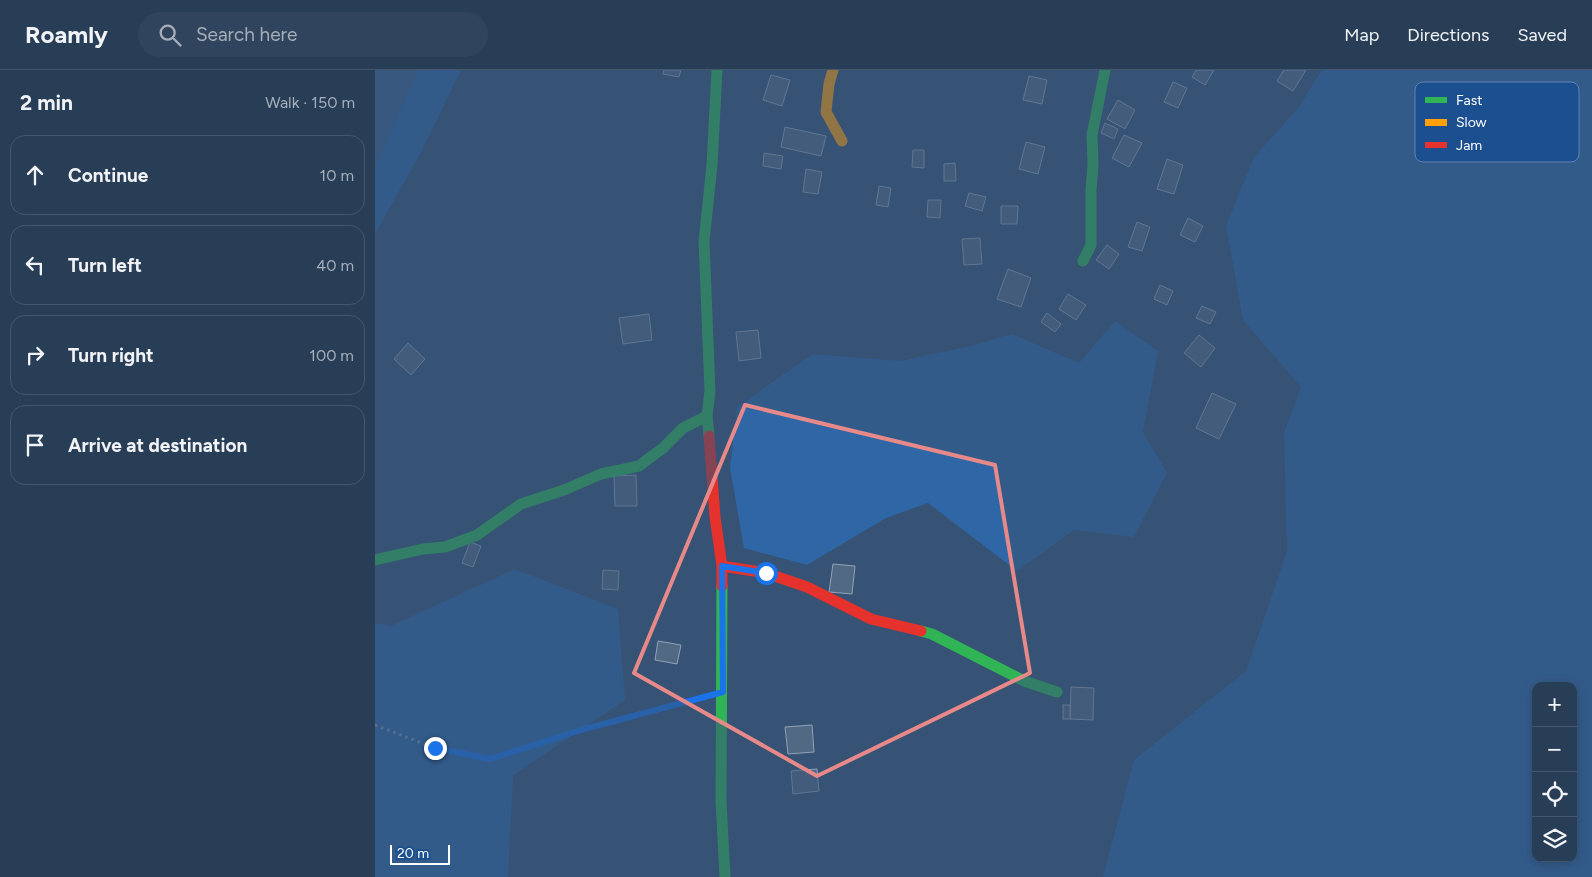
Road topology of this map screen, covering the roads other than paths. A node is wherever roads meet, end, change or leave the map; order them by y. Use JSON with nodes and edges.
{"nodes":[{"id":1,"x":717,"y":70,"type":"edge"},
{"id":2,"x":833,"y":70,"type":"edge"},
{"id":3,"x":1105,"y":70,"type":"edge"},
{"id":4,"x":842,"y":141,"type":"dead end"},
{"id":5,"x":1083,"y":261,"type":"dead end"},
{"id":6,"x":707,"y":416,"type":"junction"},
{"id":7,"x":375,"y":560,"type":"edge"},
{"id":8,"x":722,"y":566,"type":"junction"},
{"id":9,"x":1057,"y":692,"type":"dead end"},
{"id":10,"x":725,"y":877,"type":"edge"}],
"edges":[{"from":1,"to":6,"type":"street"},
{"from":2,"to":4,"type":"street"},
{"from":3,"to":5,"type":"street"},
{"from":6,"to":7,"type":"street"},
{"from":6,"to":8,"type":"street"},
{"from":8,"to":9,"type":"street"},
{"from":8,"to":10,"type":"street"}]}
